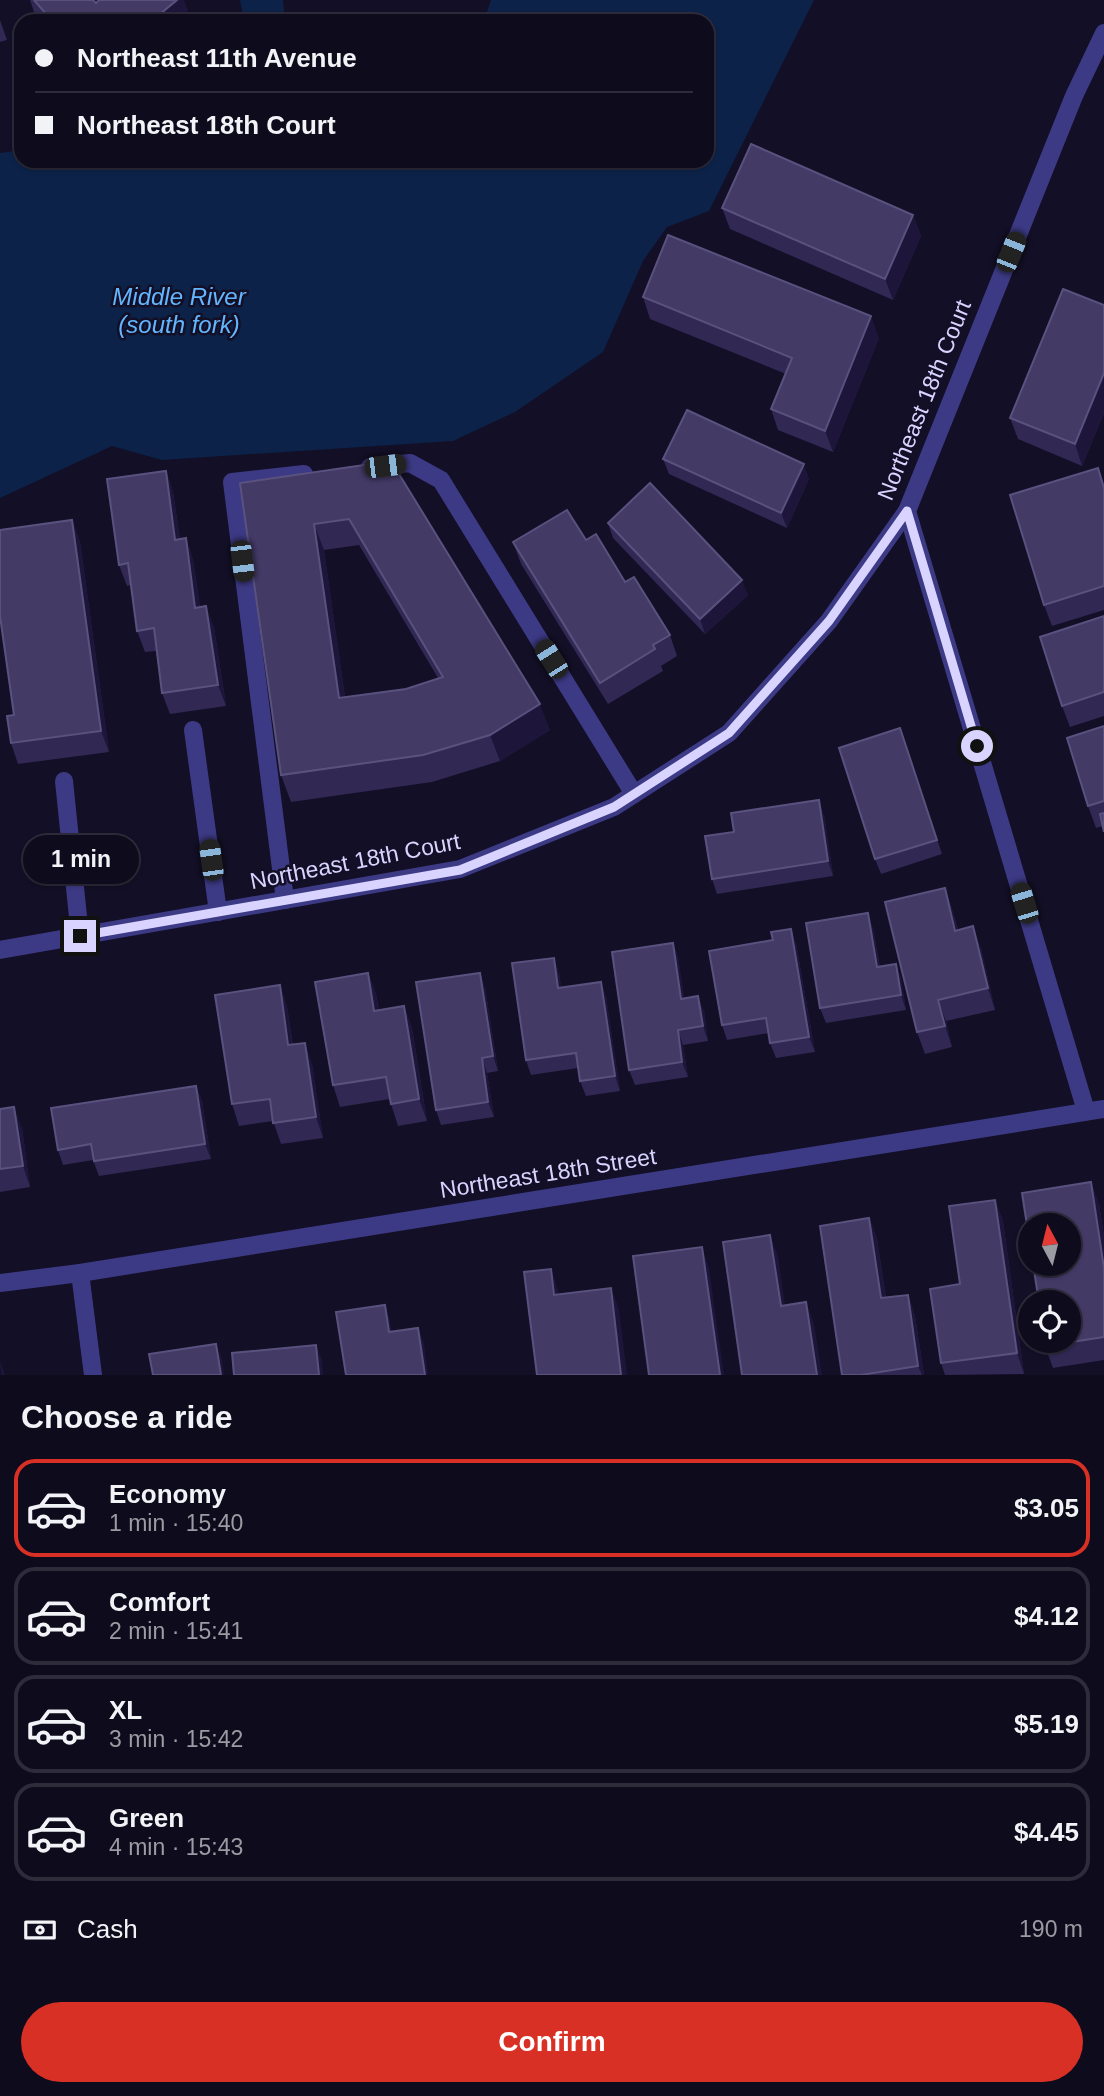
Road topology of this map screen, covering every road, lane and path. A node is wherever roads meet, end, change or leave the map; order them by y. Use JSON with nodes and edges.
{"nodes":[{"id":1,"x":1104,"y":33,"type":"edge"},
{"id":2,"x":356,"y":469,"type":"edge"},
{"id":3,"x":328,"y":472,"type":"edge"},
{"id":4,"x":907,"y":511,"type":"junction"},
{"id":5,"x":193,"y":730,"type":"dead end"},
{"id":6,"x":64,"y":780,"type":"dead end"},
{"id":7,"x":634,"y":794,"type":"junction"},
{"id":8,"x":285,"y":900,"type":"junction"},
{"id":9,"x":218,"y":912,"type":"junction"},
{"id":10,"x":80,"y":936,"type":"junction"},
{"id":11,"x":0,"y":950,"type":"edge"},
{"id":12,"x":1095,"y":1110,"type":"edge"},
{"id":13,"x":79,"y":1273,"type":"junction"},
{"id":14,"x":0,"y":1283,"type":"edge"},
{"id":15,"x":93,"y":1375,"type":"edge"}],
"edges":[{"from":1,"to":4,"type":"street","name":"Northeast 18th Court"},
{"from":2,"to":7,"type":"street"},
{"from":3,"to":8,"type":"street"},
{"from":4,"to":7,"type":"street","name":"Northeast 18th Court"},
{"from":4,"to":12,"type":"street"},
{"from":5,"to":9,"type":"street"},
{"from":6,"to":10,"type":"street"},
{"from":7,"to":8,"type":"street","name":"Northeast 18th Court"},
{"from":8,"to":9,"type":"street","name":"Northeast 18th Court"},
{"from":9,"to":10,"type":"street","name":"Northeast 18th Court"},
{"from":10,"to":11,"type":"street","name":"Northeast 18th Court"},
{"from":12,"to":13,"type":"street","name":"Northeast 18th Street"},
{"from":13,"to":14,"type":"street","name":"Northeast 18th Street"},
{"from":13,"to":15,"type":"street"}]}
